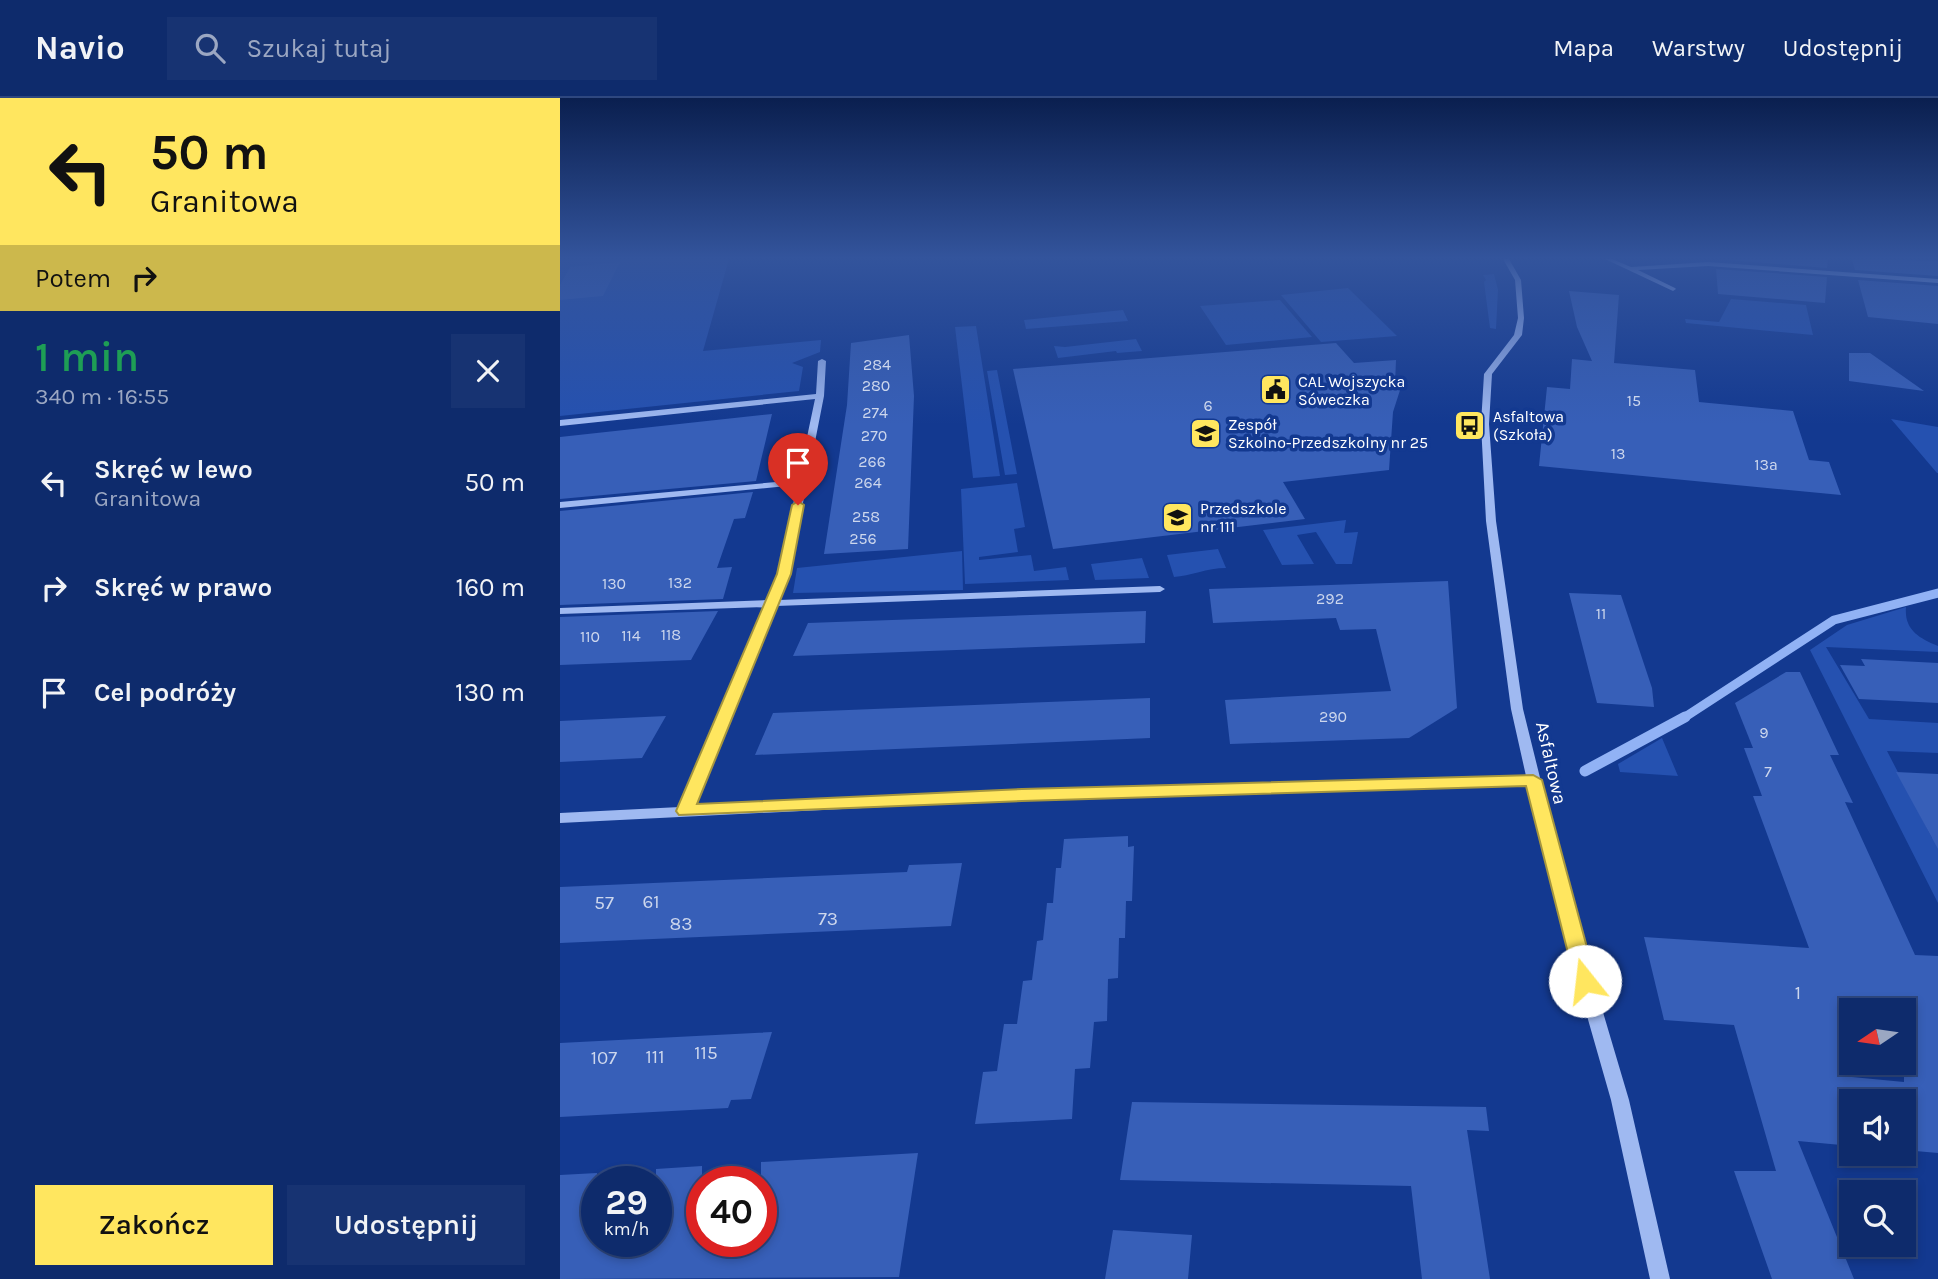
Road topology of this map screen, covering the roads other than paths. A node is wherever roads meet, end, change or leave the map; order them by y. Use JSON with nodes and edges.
{"nodes":[{"id":1,"x":1521,"y":314,"type":"edge"},
{"id":2,"x":822,"y":361,"type":"dead end"},
{"id":3,"x":820,"y":396,"type":"junction"},
{"id":4,"x":560,"y":423,"type":"edge"},
{"id":5,"x":802,"y":482,"type":"junction"},
{"id":6,"x":560,"y":505,"type":"edge"},
{"id":7,"x":1160,"y":589,"type":"dead end"},
{"id":8,"x":773,"y":603,"type":"junction"},
{"id":9,"x":560,"y":611,"type":"edge"},
{"id":10,"x":1533,"y":780,"type":"junction"},
{"id":11,"x":685,"y":811,"type":"junction"},
{"id":12,"x":560,"y":818,"type":"edge"},
{"id":13,"x":1660,"y":1279,"type":"edge"}],
"edges":[{"from":1,"to":10,"type":"street","name":"Asfaltowa"},
{"from":2,"to":3,"type":"street"},
{"from":3,"to":4,"type":"street"},
{"from":3,"to":5,"type":"street"},
{"from":5,"to":6,"type":"street"},
{"from":5,"to":8,"type":"street"},
{"from":7,"to":8,"type":"street"},
{"from":8,"to":9,"type":"street"},
{"from":8,"to":11,"type":"street"},
{"from":10,"to":11,"type":"street"},
{"from":10,"to":13,"type":"street","name":"Asfaltowa"},
{"from":11,"to":12,"type":"street"}]}
